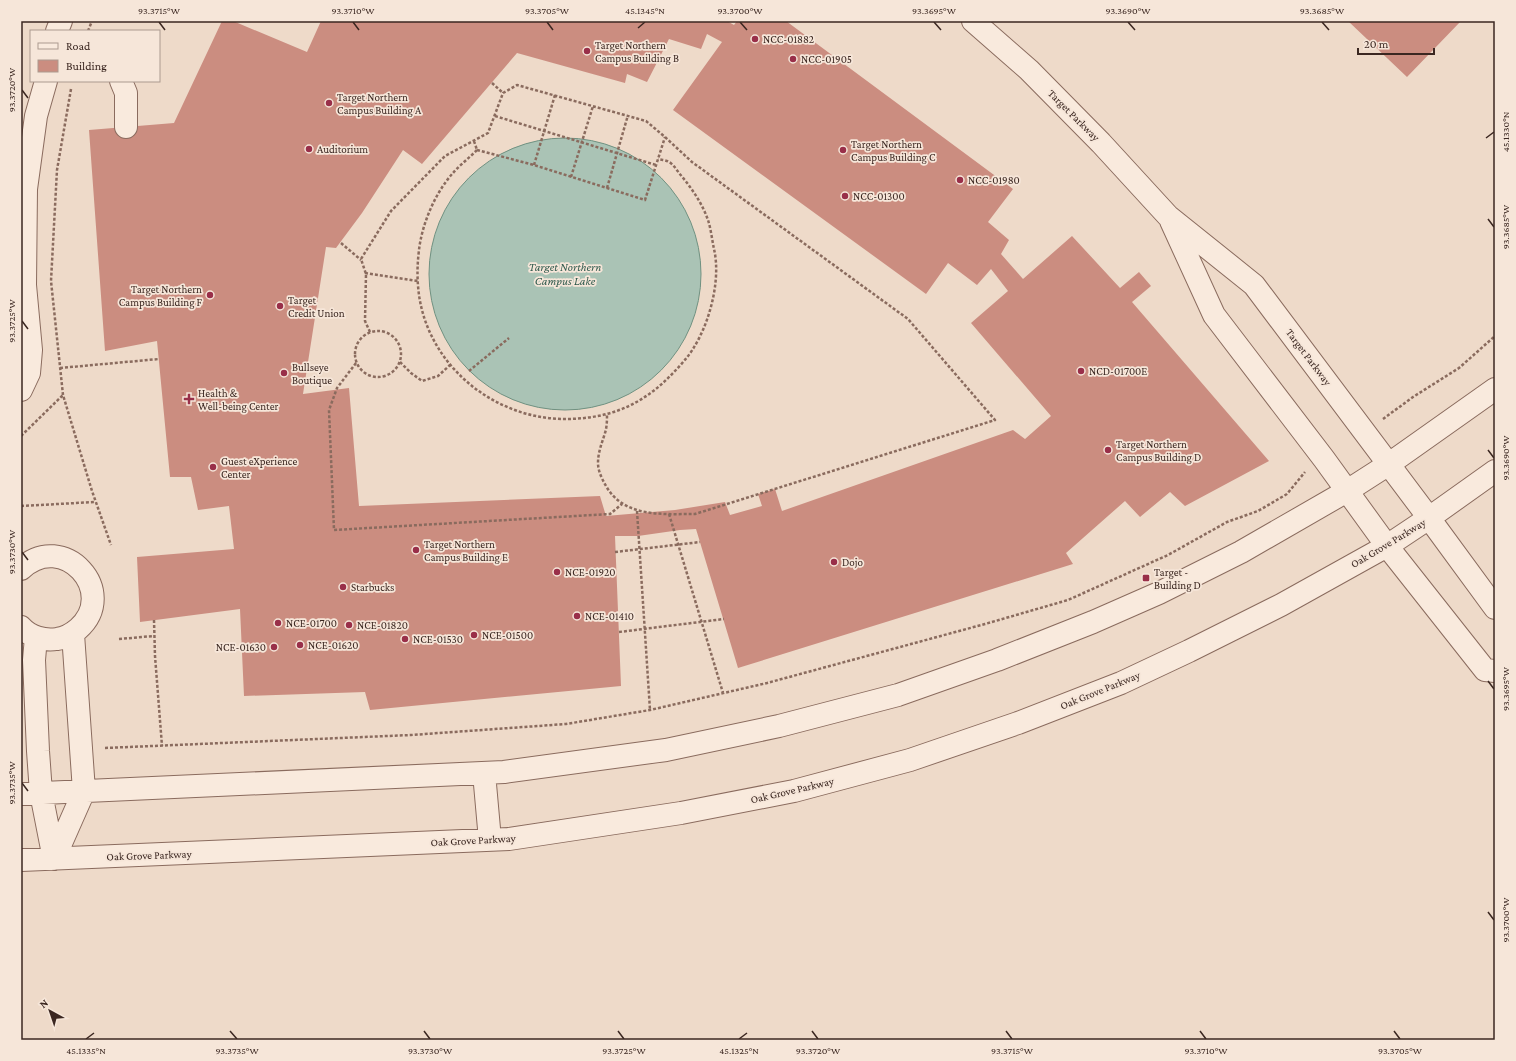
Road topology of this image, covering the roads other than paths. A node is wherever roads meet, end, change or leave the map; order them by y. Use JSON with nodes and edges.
{"nodes":[{"id":1,"x":973,"y":21,"type":"edge"},
{"id":2,"x":46,"y":82,"type":"edge"},
{"id":3,"x":121,"y":82,"type":"edge"},
{"id":4,"x":126,"y":127,"type":"dead end"},
{"id":5,"x":1168,"y":216,"type":"junction"},
{"id":6,"x":1495,"y":389,"type":"edge"},
{"id":7,"x":21,"y":390,"type":"edge"},
{"id":8,"x":1389,"y":464,"type":"junction"},
{"id":9,"x":1495,"y":471,"type":"edge"},
{"id":10,"x":1347,"y":491,"type":"junction"},
{"id":11,"x":1430,"y":518,"type":"junction"},
{"id":12,"x":1386,"y":546,"type":"junction"},
{"id":13,"x":21,"y":568,"type":"edge"},
{"id":14,"x":1495,"y":608,"type":"edge"},
{"id":15,"x":25,"y":631,"type":"edge"},
{"id":16,"x":73,"y":634,"type":"junction"},
{"id":17,"x":1495,"y":671,"type":"edge"},
{"id":18,"x":484,"y":773,"type":"junction"},
{"id":19,"x":84,"y":791,"type":"junction"},
{"id":20,"x":31,"y":793,"type":"edge"},
{"id":21,"x":490,"y":840,"type":"junction"},
{"id":22,"x":54,"y":859,"type":"junction"},
{"id":23,"x":21,"y":860,"type":"edge"}],
"edges":[{"from":1,"to":5,"type":"street","name":"Target Parkway"},
{"from":2,"to":7,"type":"street"},
{"from":3,"to":4,"type":"street"},
{"from":5,"to":8,"type":"street","name":"Target Parkway"},
{"from":5,"to":10,"type":"street","name":"Target Parkway"},
{"from":6,"to":8,"type":"street"},
{"from":8,"to":10,"type":"street"},
{"from":8,"to":11,"type":"street","name":"Target Parkway"},
{"from":9,"to":11,"type":"street","name":"Oak Grove Parkway"},
{"from":10,"to":12,"type":"street","name":"Target Parkway"},
{"from":10,"to":18,"type":"street"},
{"from":11,"to":12,"type":"street","name":"Oak Grove Parkway"},
{"from":11,"to":14,"type":"street","name":"Target Parkway"},
{"from":12,"to":17,"type":"street","name":"Target Parkway"},
{"from":12,"to":21,"type":"street","name":"Oak Grove Parkway"},
{"from":13,"to":16,"type":"street"},
{"from":15,"to":16,"type":"street"},
{"from":15,"to":20,"type":"street"},
{"from":16,"to":19,"type":"street"},
{"from":18,"to":19,"type":"street"},
{"from":18,"to":21,"type":"street"},
{"from":19,"to":20,"type":"street"},
{"from":19,"to":22,"type":"street"},
{"from":20,"to":22,"type":"street"},
{"from":21,"to":22,"type":"street","name":"Oak Grove Parkway"},
{"from":22,"to":23,"type":"street","name":"Oak Grove Parkway"}]}
